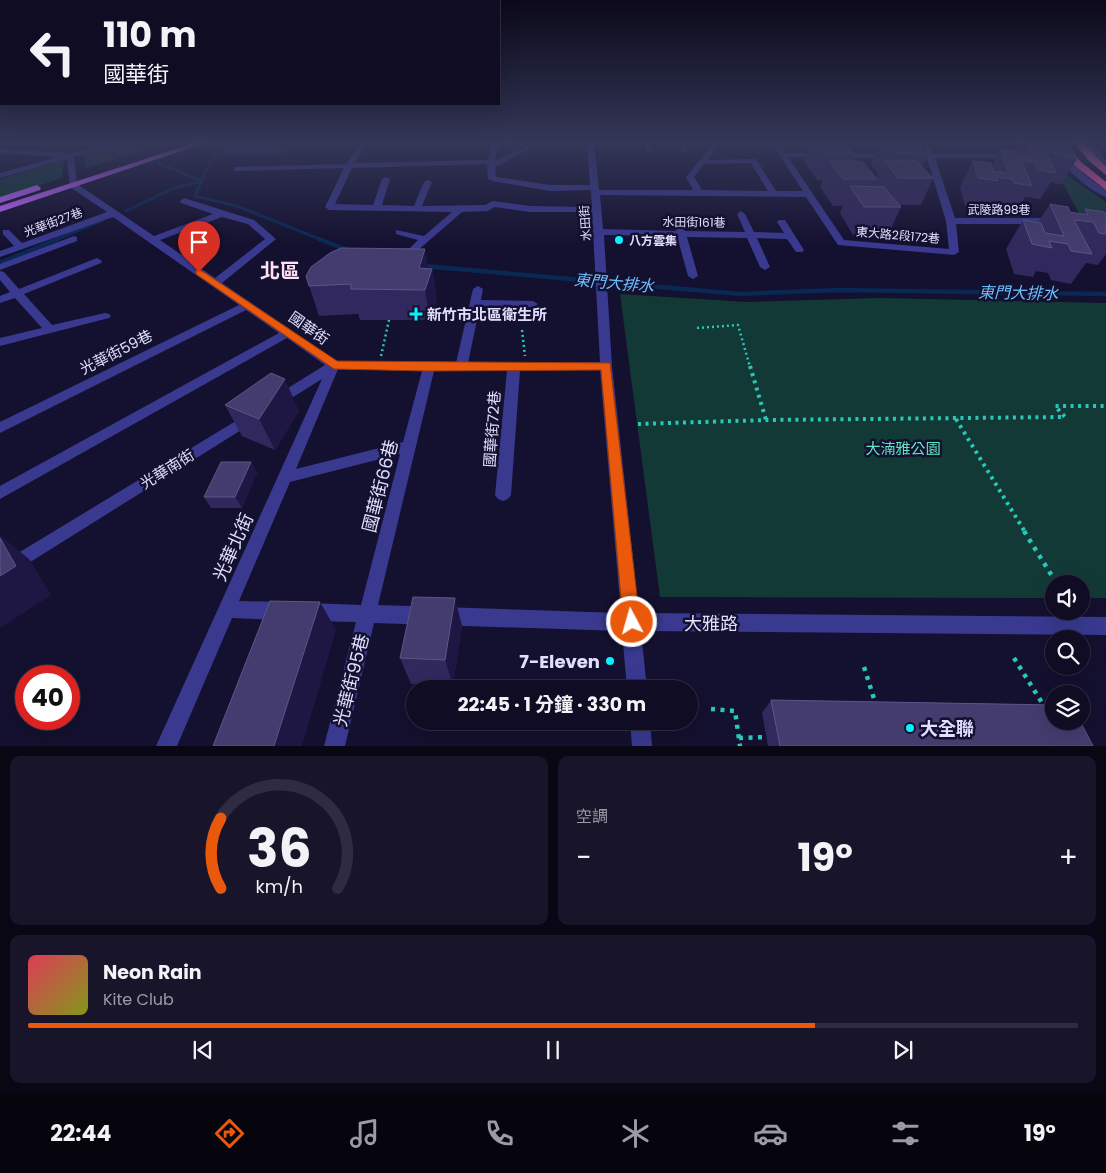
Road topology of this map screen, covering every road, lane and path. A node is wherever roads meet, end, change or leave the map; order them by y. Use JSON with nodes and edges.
{"nodes":[{"id":1,"x":73,"y":177,"type":"edge"},
{"id":2,"x":84,"y":177,"type":"edge"},
{"id":3,"x":87,"y":177,"type":"edge"},
{"id":4,"x":344,"y":177,"type":"edge"},
{"id":5,"x":492,"y":177,"type":"edge"},
{"id":6,"x":594,"y":177,"type":"edge"},
{"id":7,"x":690,"y":177,"type":"edge"},
{"id":8,"x":763,"y":177,"type":"edge"},
{"id":9,"x":798,"y":177,"type":"edge"},
{"id":10,"x":937,"y":177,"type":"edge"},
{"id":11,"x":1082,"y":177,"type":"edge"},
{"id":12,"x":1094,"y":177,"type":"edge"},
{"id":13,"x":386,"y":179,"type":"dead end"},
{"id":14,"x":73,"y":181,"type":"junction"},
{"id":15,"x":428,"y":182,"type":"dead end"},
{"id":16,"x":1106,"y":187,"type":"edge"},
{"id":17,"x":595,"y":189,"type":"junction"},
{"id":18,"x":699,"y":193,"type":"junction"},
{"id":19,"x":774,"y":194,"type":"junction"},
{"id":20,"x":809,"y":194,"type":"junction"},
{"id":21,"x":1106,"y":194,"type":"edge"},
{"id":22,"x":0,"y":200,"type":"edge"},
{"id":23,"x":184,"y":201,"type":"dead end"},
{"id":24,"x":377,"y":207,"type":"junction"},
{"id":25,"x":418,"y":208,"type":"junction"},
{"id":26,"x":0,"y":209,"type":"edge"},
{"id":27,"x":460,"y":209,"type":"junction"},
{"id":28,"x":596,"y":209,"type":"junction"},
{"id":29,"x":114,"y":213,"type":"junction"},
{"id":30,"x":221,"y":214,"type":"junction"},
{"id":31,"x":741,"y":214,"type":"dead end"},
{"id":32,"x":677,"y":218,"type":"dead end"},
{"id":33,"x":951,"y":221,"type":"junction"},
{"id":34,"x":1067,"y":221,"type":"edge"},
{"id":35,"x":782,"y":222,"type":"dead end"},
{"id":36,"x":6,"y":232,"type":"dead end"},
{"id":37,"x":398,"y":232,"type":"dead end"},
{"id":38,"x":598,"y":232,"type":"junction"},
{"id":39,"x":681,"y":234,"type":"junction"},
{"id":40,"x":751,"y":235,"type":"junction"},
{"id":41,"x":790,"y":236,"type":"junction"},
{"id":42,"x":74,"y":239,"type":"dead end"},
{"id":43,"x":426,"y":239,"type":"junction"},
{"id":44,"x":152,"y":240,"type":"junction"},
{"id":45,"x":21,"y":247,"type":"junction"},
{"id":46,"x":414,"y":249,"type":"edge"},
{"id":47,"x":799,"y":250,"type":"dead end"},
{"id":48,"x":0,"y":254,"type":"edge"},
{"id":49,"x":96,"y":261,"type":"dead end"},
{"id":50,"x":0,"y":267,"type":"edge"},
{"id":51,"x":765,"y":267,"type":"dead end"},
{"id":52,"x":0,"y":274,"type":"edge"},
{"id":53,"x":693,"y":276,"type":"dead end"},
{"id":54,"x":215,"y":283,"type":"junction"},
{"id":55,"x":478,"y":289,"type":"dead end"},
{"id":56,"x":17,"y":293,"type":"junction"},
{"id":57,"x":0,"y":300,"type":"edge"},
{"id":58,"x":475,"y":303,"type":"junction"},
{"id":59,"x":533,"y":304,"type":"dead end"},
{"id":60,"x":247,"y":305,"type":"junction"},
{"id":61,"x":105,"y":316,"type":"dead end"},
{"id":62,"x":389,"y":320,"type":"dead end"},
{"id":63,"x":697,"y":328,"type":"dead end"},
{"id":64,"x":50,"y":330,"type":"junction"},
{"id":65,"x":522,"y":330,"type":"dead end"},
{"id":66,"x":287,"y":332,"type":"junction"},
{"id":67,"x":0,"y":342,"type":"edge"},
{"id":68,"x":334,"y":365,"type":"junction"},
{"id":69,"x":378,"y":366,"type":"junction"},
{"id":70,"x":520,"y":366,"type":"junction"},
{"id":71,"x":606,"y":366,"type":"junction"},
{"id":72,"x":428,"y":367,"type":"junction"},
{"id":73,"x":461,"y":367,"type":"junction"},
{"id":74,"x":1106,"y":406,"type":"edge"},
{"id":75,"x":956,"y":418,"type":"junction"},
{"id":76,"x":766,"y":420,"type":"junction"},
{"id":77,"x":638,"y":424,"type":"dead end"},
{"id":78,"x":0,"y":428,"type":"edge"},
{"id":79,"x":409,"y":446,"type":"junction"},
{"id":80,"x":287,"y":477,"type":"junction"},
{"id":81,"x":0,"y":493,"type":"edge"},
{"id":82,"x":503,"y":494,"type":"dead end"},
{"id":83,"x":0,"y":573,"type":"edge"},
{"id":84,"x":1052,"y":575,"type":"edge"},
{"id":85,"x":227,"y":609,"type":"junction"},
{"id":86,"x":367,"y":614,"type":"junction"},
{"id":87,"x":632,"y":622,"type":"junction"},
{"id":88,"x":1106,"y":626,"type":"edge"},
{"id":89,"x":1014,"y":658,"type":"dead end"},
{"id":90,"x":864,"y":667,"type":"dead end"},
{"id":91,"x":636,"y":680,"type":"edge"},
{"id":92,"x":886,"y":705,"type":"edge"},
{"id":93,"x":711,"y":709,"type":"dead end"},
{"id":94,"x":1045,"y":709,"type":"edge"},
{"id":95,"x":641,"y":730,"type":"edge"},
{"id":96,"x":767,"y":737,"type":"dead end"},
{"id":97,"x":739,"y":738,"type":"junction"},
{"id":98,"x":166,"y":746,"type":"edge"},
{"id":99,"x":334,"y":746,"type":"edge"},
{"id":100,"x":642,"y":746,"type":"edge"},
{"id":101,"x":740,"y":746,"type":"edge"}],
"edges":[{"from":1,"to":14,"type":"street"},
{"from":2,"to":14,"type":"main road"},
{"from":3,"to":14,"type":"main road"},
{"from":4,"to":24,"type":"street"},
{"from":5,"to":17,"type":"street"},
{"from":6,"to":17,"type":"street","name":"水田街"},
{"from":7,"to":18,"type":"street"},
{"from":8,"to":19,"type":"street"},
{"from":9,"to":20,"type":"street","name":"東大路2段172巷"},
{"from":10,"to":33,"type":"street"},
{"from":11,"to":21,"type":"street"},
{"from":12,"to":16,"type":"highway"},
{"from":13,"to":24,"type":"street"},
{"from":14,"to":22,"type":"main road"},
{"from":14,"to":26,"type":"main road"},
{"from":14,"to":29,"type":"street","name":"國華街"},
{"from":15,"to":25,"type":"street"},
{"from":17,"to":18,"type":"street"},
{"from":17,"to":28,"type":"street","name":"水田街"},
{"from":18,"to":19,"type":"street"},
{"from":19,"to":20,"type":"street"},
{"from":20,"to":33,"type":"street","name":"東大路2段172巷"},
{"from":23,"to":30,"type":"street"},
{"from":24,"to":25,"type":"street"},
{"from":25,"to":27,"type":"street"},
{"from":27,"to":28,"type":"street"},
{"from":27,"to":43,"type":"street"},
{"from":28,"to":38,"type":"street","name":"水田街"},
{"from":29,"to":44,"type":"street","name":"國華街"},
{"from":29,"to":45,"type":"street","name":"光華街27巷"},
{"from":30,"to":44,"type":"street"},
{"from":30,"to":54,"type":"street"},
{"from":31,"to":40,"type":"street"},
{"from":32,"to":39,"type":"street"},
{"from":33,"to":34,"type":"street","name":"武陵路98巷"},
{"from":35,"to":41,"type":"street"},
{"from":36,"to":45,"type":"street"},
{"from":37,"to":43,"type":"street"},
{"from":38,"to":39,"type":"street","name":"水田街161巷"},
{"from":38,"to":71,"type":"street","name":"水田街"},
{"from":39,"to":40,"type":"street","name":"水田街161巷"},
{"from":39,"to":53,"type":"street"},
{"from":40,"to":41,"type":"street","name":"水田街161巷"},
{"from":40,"to":51,"type":"street"},
{"from":41,"to":47,"type":"street"},
{"from":42,"to":50,"type":"street"},
{"from":43,"to":46,"type":"street"},
{"from":44,"to":54,"type":"street","name":"國華街"},
{"from":45,"to":48,"type":"street","name":"光華街27巷"},
{"from":49,"to":56,"type":"street"},
{"from":52,"to":56,"type":"street"},
{"from":54,"to":60,"type":"street","name":"國華街"},
{"from":55,"to":58,"type":"street"},
{"from":56,"to":57,"type":"street"},
{"from":56,"to":64,"type":"street"},
{"from":58,"to":59,"type":"street"},
{"from":58,"to":73,"type":"street"},
{"from":60,"to":66,"type":"street","name":"國華街"},
{"from":60,"to":78,"type":"street","name":"光華街59巷"},
{"from":61,"to":64,"type":"street"},
{"from":62,"to":69,"type":"path"},
{"from":63,"to":76,"type":"path"},
{"from":64,"to":67,"type":"street"},
{"from":65,"to":70,"type":"path"},
{"from":66,"to":68,"type":"street","name":"國華街"},
{"from":66,"to":81,"type":"street"},
{"from":68,"to":69,"type":"street","name":"國華街"},
{"from":68,"to":80,"type":"street","name":"光華北街"},
{"from":68,"to":83,"type":"street","name":"光華南街"},
{"from":69,"to":72,"type":"street","name":"國華街"},
{"from":70,"to":71,"type":"street","name":"國華街"},
{"from":70,"to":73,"type":"street","name":"國華街"},
{"from":70,"to":82,"type":"street","name":"國華街72巷"},
{"from":71,"to":87,"type":"street","name":"水田街"},
{"from":72,"to":73,"type":"street","name":"國華街"},
{"from":72,"to":79,"type":"street","name":"國華街66巷"},
{"from":74,"to":75,"type":"path"},
{"from":75,"to":76,"type":"path"},
{"from":75,"to":84,"type":"path"},
{"from":76,"to":77,"type":"path"},
{"from":79,"to":80,"type":"street"},
{"from":79,"to":86,"type":"street","name":"國華街66巷"},
{"from":80,"to":85,"type":"street","name":"光華北街"},
{"from":85,"to":86,"type":"street","name":"大雅路"},
{"from":85,"to":98,"type":"street","name":"光華北街"},
{"from":86,"to":87,"type":"street","name":"大雅路"},
{"from":86,"to":99,"type":"street","name":"光華街95巷"},
{"from":87,"to":88,"type":"street","name":"大雅路"},
{"from":87,"to":91,"type":"street","name":"水田街"},
{"from":89,"to":94,"type":"path"},
{"from":90,"to":92,"type":"path"},
{"from":93,"to":97,"type":"path"},
{"from":95,"to":100,"type":"street"},
{"from":96,"to":97,"type":"path"},
{"from":97,"to":101,"type":"path"}]}
